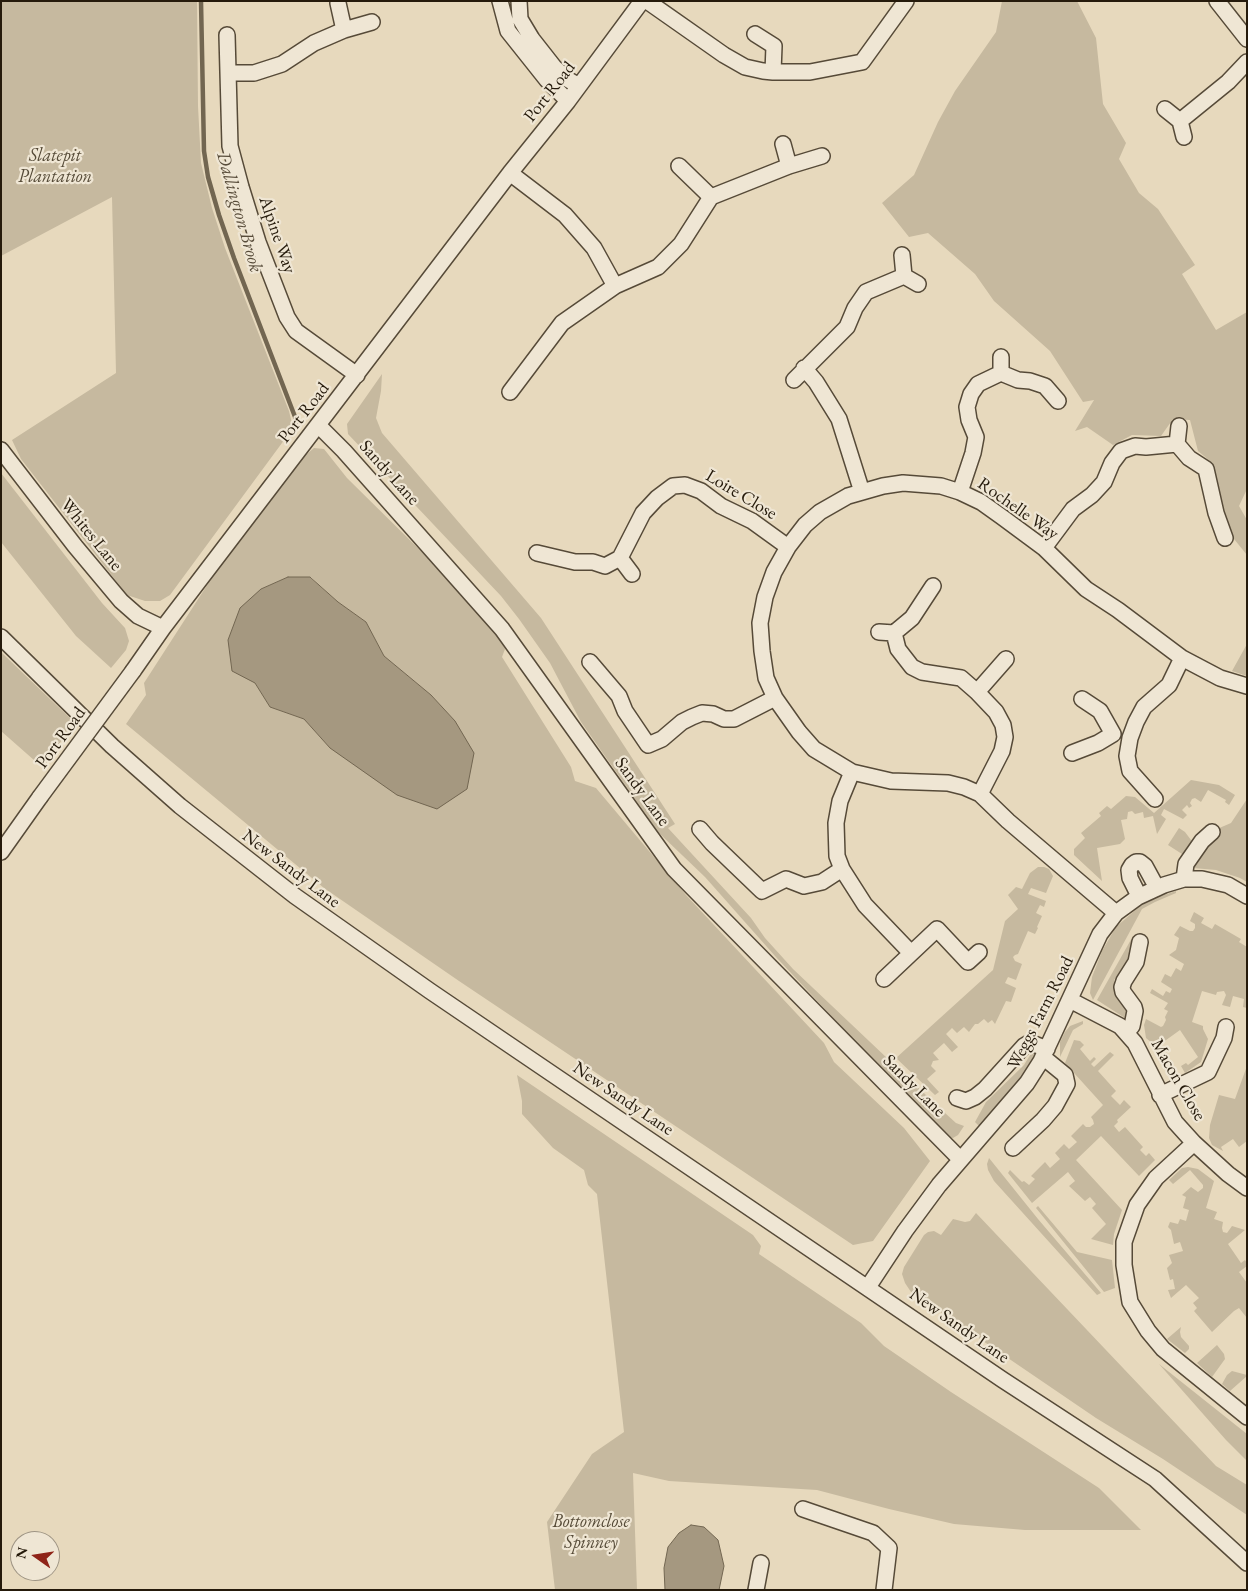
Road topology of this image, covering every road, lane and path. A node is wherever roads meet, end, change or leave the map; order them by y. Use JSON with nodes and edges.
{"nodes":[{"id":1,"x":500,"y":1,"type":"edge"},
{"id":2,"x":519,"y":1,"type":"edge"},
{"id":3,"x":642,"y":1,"type":"edge"},
{"id":4,"x":647,"y":1,"type":"edge"},
{"id":5,"x":906,"y":1,"type":"edge"},
{"id":6,"x":1218,"y":2,"type":"edge"},
{"id":7,"x":338,"y":3,"type":"dead end"},
{"id":8,"x":372,"y":22,"type":"dead end"},
{"id":9,"x":344,"y":30,"type":"junction"},
{"id":10,"x":755,"y":34,"type":"dead end"},
{"id":11,"x":227,"y":35,"type":"dead end"},
{"id":12,"x":1247,"y":39,"type":"edge"},
{"id":13,"x":1247,"y":62,"type":"edge"},
{"id":14,"x":774,"y":72,"type":"junction"},
{"id":15,"x":229,"y":73,"type":"junction"},
{"id":16,"x":579,"y":86,"type":"junction"},
{"id":17,"x":568,"y":101,"type":"junction"},
{"id":18,"x":1165,"y":109,"type":"dead end"},
{"id":19,"x":1180,"y":122,"type":"junction"},
{"id":20,"x":1184,"y":137,"type":"dead end"},
{"id":21,"x":783,"y":144,"type":"dead end"},
{"id":22,"x":822,"y":156,"type":"dead end"},
{"id":23,"x":679,"y":166,"type":"dead end"},
{"id":24,"x":789,"y":166,"type":"junction"},
{"id":25,"x":510,"y":173,"type":"junction"},
{"id":26,"x":711,"y":197,"type":"junction"},
{"id":27,"x":902,"y":255,"type":"dead end"},
{"id":28,"x":904,"y":276,"type":"junction"},
{"id":29,"x":918,"y":284,"type":"dead end"},
{"id":30,"x":615,"y":286,"type":"junction"},
{"id":31,"x":1001,"y":357,"type":"dead end"},
{"id":32,"x":1001,"y":373,"type":"junction"},
{"id":33,"x":356,"y":375,"type":"junction"},
{"id":34,"x":510,"y":392,"type":"dead end"},
{"id":35,"x":1058,"y":401,"type":"dead end"},
{"id":36,"x":1179,"y":426,"type":"dead end"},
{"id":37,"x":316,"y":428,"type":"junction"},
{"id":38,"x":1177,"y":444,"type":"junction"},
{"id":39,"x":1,"y":450,"type":"edge"},
{"id":40,"x":862,"y":492,"type":"junction"},
{"id":41,"x":960,"y":492,"type":"junction"},
{"id":42,"x":1225,"y":538,"type":"dead end"},
{"id":43,"x":788,"y":547,"type":"junction"},
{"id":44,"x":1044,"y":548,"type":"junction"},
{"id":45,"x":537,"y":553,"type":"dead end"},
{"id":46,"x":620,"y":558,"type":"junction"},
{"id":47,"x":632,"y":574,"type":"dead end"},
{"id":48,"x":934,"y":586,"type":"dead end"},
{"id":49,"x":164,"y":628,"type":"junction"},
{"id":50,"x":879,"y":632,"type":"dead end"},
{"id":51,"x":894,"y":633,"type":"junction"},
{"id":52,"x":1,"y":637,"type":"edge"},
{"id":53,"x":1182,"y":658,"type":"junction"},
{"id":54,"x":1006,"y":659,"type":"dead end"},
{"id":55,"x":590,"y":662,"type":"dead end"},
{"id":56,"x":1247,"y":686,"type":"edge"},
{"id":57,"x":977,"y":692,"type":"junction"},
{"id":58,"x":775,"y":698,"type":"junction"},
{"id":59,"x":1082,"y":699,"type":"dead end"},
{"id":60,"x":1109,"y":733,"type":"junction"},
{"id":61,"x":1130,"y":738,"type":"junction"},
{"id":62,"x":1072,"y":754,"type":"dead end"},
{"id":63,"x":852,"y":772,"type":"junction"},
{"id":64,"x":980,"y":794,"type":"junction"},
{"id":65,"x":1154,"y":799,"type":"dead end"},
{"id":66,"x":700,"y":828,"type":"dead end"},
{"id":67,"x":1212,"y":832,"type":"dead end"},
{"id":68,"x":1,"y":852,"type":"edge"},
{"id":69,"x":842,"y":869,"type":"junction"},
{"id":70,"x":1184,"y":879,"type":"junction"},
{"id":71,"x":1157,"y":888,"type":"junction"},
{"id":72,"x":1139,"y":896,"type":"junction"},
{"id":73,"x":1247,"y":896,"type":"edge"},
{"id":74,"x":1116,"y":912,"type":"junction"},
{"id":75,"x":1140,"y":942,"type":"dead end"},
{"id":76,"x":979,"y":952,"type":"dead end"},
{"id":77,"x":911,"y":953,"type":"junction"},
{"id":78,"x":884,"y":979,"type":"dead end"},
{"id":79,"x":1070,"y":1000,"type":"junction"},
{"id":80,"x":1226,"y":1028,"type":"dead end"},
{"id":81,"x":1126,"y":1033,"type":"junction"},
{"id":82,"x":1045,"y":1053,"type":"junction"},
{"id":83,"x":1160,"y":1094,"type":"junction"},
{"id":84,"x":957,"y":1098,"type":"dead end"},
{"id":85,"x":1194,"y":1143,"type":"junction"},
{"id":86,"x":1013,"y":1148,"type":"dead end"},
{"id":87,"x":960,"y":1159,"type":"junction"},
{"id":88,"x":1247,"y":1188,"type":"edge"},
{"id":89,"x":868,"y":1287,"type":"junction"},
{"id":90,"x":1247,"y":1417,"type":"edge"},
{"id":91,"x":803,"y":1509,"type":"dead end"},
{"id":92,"x":1247,"y":1562,"type":"edge"},
{"id":93,"x":761,"y":1563,"type":"dead end"},
{"id":94,"x":756,"y":1590,"type":"edge"},
{"id":95,"x":884,"y":1590,"type":"edge"}],
"edges":[{"from":1,"to":17,"type":"street"},
{"from":2,"to":16,"type":"street"},
{"from":3,"to":16,"type":"street","name":"Port Road"},
{"from":4,"to":14,"type":"street"},
{"from":5,"to":14,"type":"street"},
{"from":6,"to":12,"type":"street"},
{"from":7,"to":9,"type":"street"},
{"from":8,"to":9,"type":"street"},
{"from":9,"to":15,"type":"street"},
{"from":10,"to":14,"type":"street"},
{"from":11,"to":15,"type":"street","name":"Alpine Way"},
{"from":13,"to":19,"type":"street"},
{"from":15,"to":33,"type":"street","name":"Alpine Way"},
{"from":16,"to":17,"type":"street","name":"Port Road"},
{"from":17,"to":25,"type":"street","name":"Port Road"},
{"from":18,"to":19,"type":"street"},
{"from":19,"to":20,"type":"street"},
{"from":21,"to":24,"type":"street"},
{"from":22,"to":24,"type":"street"},
{"from":23,"to":26,"type":"street"},
{"from":24,"to":26,"type":"street"},
{"from":25,"to":30,"type":"street"},
{"from":25,"to":33,"type":"street","name":"Port Road"},
{"from":26,"to":30,"type":"street"},
{"from":27,"to":28,"type":"street"},
{"from":28,"to":29,"type":"street"},
{"from":28,"to":40,"type":"street"},
{"from":30,"to":34,"type":"street"},
{"from":31,"to":32,"type":"street"},
{"from":32,"to":35,"type":"street"},
{"from":32,"to":41,"type":"street"},
{"from":33,"to":37,"type":"street","name":"Port Road"},
{"from":36,"to":38,"type":"street"},
{"from":37,"to":49,"type":"street","name":"Port Road"},
{"from":37,"to":87,"type":"street","name":"Sandy Lane"},
{"from":38,"to":42,"type":"street"},
{"from":38,"to":44,"type":"street"},
{"from":39,"to":49,"type":"street","name":"Whites Lane"},
{"from":40,"to":41,"type":"street","name":"Rochelle Way"},
{"from":40,"to":43,"type":"street","name":"Rochelle Way"},
{"from":41,"to":44,"type":"street","name":"Rochelle Way"},
{"from":43,"to":46,"type":"street","name":"Loire Close"},
{"from":43,"to":58,"type":"street","name":"Rochelle Way"},
{"from":44,"to":53,"type":"street","name":"Rochelle Way"},
{"from":45,"to":46,"type":"street"},
{"from":46,"to":47,"type":"street"},
{"from":48,"to":51,"type":"street"},
{"from":49,"to":68,"type":"street","name":"Port Road","bridge":true},
{"from":50,"to":51,"type":"street"},
{"from":51,"to":57,"type":"street"},
{"from":52,"to":89,"type":"street","name":"New Sandy Lane"},
{"from":53,"to":56,"type":"street","name":"Rochelle Way"},
{"from":53,"to":61,"type":"street"},
{"from":54,"to":57,"type":"street"},
{"from":55,"to":58,"type":"street"},
{"from":57,"to":64,"type":"street"},
{"from":58,"to":63,"type":"street","name":"Rochelle Way"},
{"from":59,"to":60,"type":"street"},
{"from":60,"to":61,"type":"street"},
{"from":60,"to":62,"type":"street"},
{"from":61,"to":65,"type":"street"},
{"from":63,"to":64,"type":"street","name":"Rochelle Way"},
{"from":63,"to":69,"type":"street"},
{"from":64,"to":74,"type":"street","name":"Rochelle Way"},
{"from":66,"to":69,"type":"street"},
{"from":67,"to":70,"type":"street"},
{"from":69,"to":77,"type":"street"},
{"from":70,"to":71,"type":"street","name":"Weggs Farm Road"},
{"from":70,"to":73,"type":"street","name":"Weggs Farm Road"},
{"from":71,"to":72,"type":"street","name":"Weggs Farm Road"},
{"from":71,"to":72,"type":"street"},
{"from":72,"to":74,"type":"street","name":"Weggs Farm Road"},
{"from":74,"to":79,"type":"street","name":"Weggs Farm Road"},
{"from":75,"to":81,"type":"street"},
{"from":76,"to":77,"type":"street"},
{"from":77,"to":78,"type":"street"},
{"from":79,"to":81,"type":"street","name":"Macon Close"},
{"from":79,"to":82,"type":"street","name":"Weggs Farm Road"},
{"from":80,"to":83,"type":"street"},
{"from":81,"to":83,"type":"street","name":"Macon Close"},
{"from":82,"to":84,"type":"street"},
{"from":82,"to":86,"type":"street"},
{"from":82,"to":87,"type":"street","name":"Weggs Farm Road"},
{"from":83,"to":85,"type":"street","name":"Macon Close"},
{"from":85,"to":88,"type":"street","name":"Macon Close"},
{"from":85,"to":90,"type":"street"},
{"from":87,"to":89,"type":"street","name":"Weggs Farm Road"},
{"from":89,"to":92,"type":"street","name":"New Sandy Lane"},
{"from":91,"to":95,"type":"street"},
{"from":93,"to":94,"type":"street"}]}
